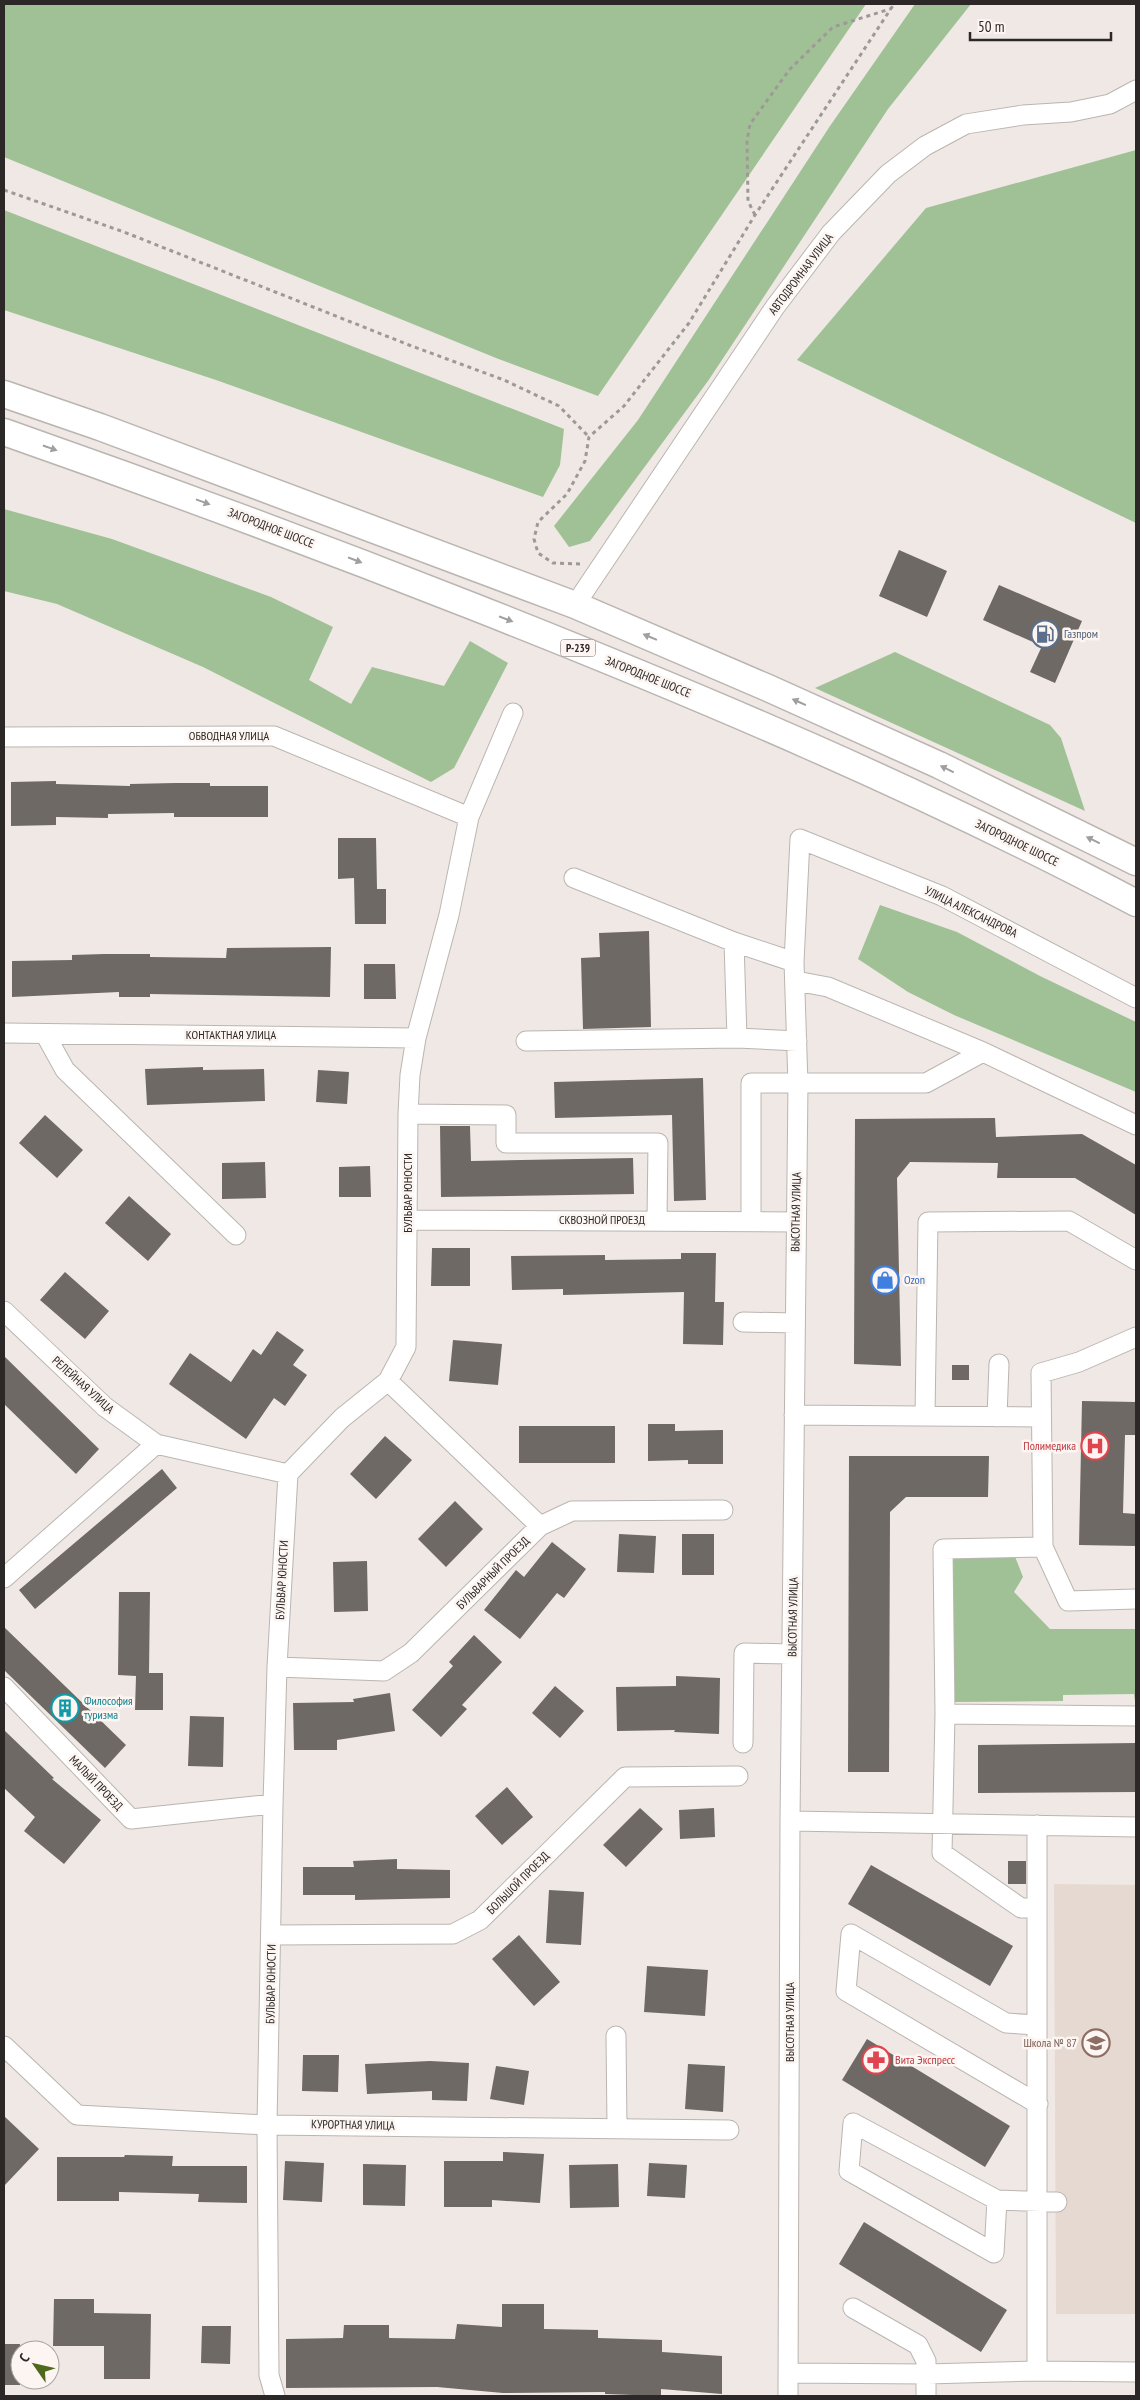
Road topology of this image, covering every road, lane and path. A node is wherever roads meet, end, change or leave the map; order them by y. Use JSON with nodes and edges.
{"nodes":[{"id":1,"x":894,"y":4,"type":"edge"},
{"id":2,"x":890,"y":9,"type":"junction"},
{"id":3,"x":1136,"y":90,"type":"edge"},
{"id":4,"x":4,"y":190,"type":"edge"},
{"id":5,"x":755,"y":215,"type":"junction"},
{"id":6,"x":4,"y":394,"type":"edge"},
{"id":7,"x":4,"y":432,"type":"edge"},
{"id":8,"x":589,"y":437,"type":"junction"},
{"id":9,"x":598,"y":572,"type":"junction"},
{"id":10,"x":575,"y":605,"type":"junction"},
{"id":11,"x":512,"y":713,"type":"dead end"},
{"id":12,"x":4,"y":736,"type":"edge"},
{"id":13,"x":469,"y":817,"type":"junction"},
{"id":14,"x":800,"y":839,"type":"joint"},
{"id":15,"x":1136,"y":862,"type":"edge"},
{"id":16,"x":574,"y":878,"type":"dead end"},
{"id":17,"x":1136,"y":903,"type":"edge"},
{"id":18,"x":734,"y":942,"type":"junction"},
{"id":19,"x":795,"y":972,"type":"junction"},
{"id":20,"x":1136,"y":998,"type":"edge"},
{"id":21,"x":4,"y":1033,"type":"edge"},
{"id":22,"x":45,"y":1034,"type":"junction"},
{"id":23,"x":416,"y":1038,"type":"junction"},
{"id":24,"x":737,"y":1038,"type":"junction"},
{"id":25,"x":526,"y":1041,"type":"dead end"},
{"id":26,"x":797,"y":1041,"type":"junction"},
{"id":27,"x":983,"y":1052,"type":"junction"},
{"id":28,"x":798,"y":1084,"type":"junction"},
{"id":29,"x":408,"y":1114,"type":"junction"},
{"id":30,"x":1136,"y":1125,"type":"edge"},
{"id":31,"x":408,"y":1220,"type":"junction"},
{"id":32,"x":657,"y":1220,"type":"junction"},
{"id":33,"x":751,"y":1221,"type":"junction"},
{"id":34,"x":796,"y":1222,"type":"junction"},
{"id":35,"x":236,"y":1235,"type":"dead end"},
{"id":36,"x":1136,"y":1260,"type":"edge"},
{"id":37,"x":4,"y":1311,"type":"edge"},
{"id":38,"x":743,"y":1322,"type":"dead end"},
{"id":39,"x":795,"y":1323,"type":"junction"},
{"id":40,"x":1136,"y":1337,"type":"edge"},
{"id":41,"x":999,"y":1364,"type":"dead end"},
{"id":42,"x":388,"y":1381,"type":"junction"},
{"id":43,"x":794,"y":1414,"type":"junction"},
{"id":44,"x":925,"y":1416,"type":"junction"},
{"id":45,"x":997,"y":1417,"type":"junction"},
{"id":46,"x":1040,"y":1417,"type":"junction"},
{"id":47,"x":156,"y":1444,"type":"junction"},
{"id":48,"x":288,"y":1474,"type":"junction"},
{"id":49,"x":723,"y":1510,"type":"dead end"},
{"id":50,"x":540,"y":1526,"type":"junction"},
{"id":51,"x":1043,"y":1547,"type":"junction"},
{"id":52,"x":4,"y":1578,"type":"edge"},
{"id":53,"x":1136,"y":1599,"type":"edge"},
{"id":54,"x":792,"y":1654,"type":"junction"},
{"id":55,"x":277,"y":1667,"type":"junction"},
{"id":56,"x":4,"y":1687,"type":"edge"},
{"id":57,"x":945,"y":1714,"type":"junction"},
{"id":58,"x":1136,"y":1716,"type":"edge"},
{"id":59,"x":743,"y":1743,"type":"dead end"},
{"id":60,"x":738,"y":1776,"type":"dead end"},
{"id":61,"x":273,"y":1804,"type":"junction"},
{"id":62,"x":790,"y":1822,"type":"junction"},
{"id":63,"x":943,"y":1824,"type":"junction"},
{"id":64,"x":1037,"y":1825,"type":"junction"},
{"id":65,"x":1136,"y":1827,"type":"edge"},
{"id":66,"x":1036,"y":1908,"type":"junction"},
{"id":67,"x":272,"y":1935,"type":"junction"},
{"id":68,"x":1037,"y":2025,"type":"junction"},
{"id":69,"x":616,"y":2036,"type":"dead end"},
{"id":70,"x":4,"y":2046,"type":"edge"},
{"id":71,"x":1038,"y":2104,"type":"junction"},
{"id":72,"x":267,"y":2124,"type":"junction"},
{"id":73,"x":617,"y":2128,"type":"junction"},
{"id":74,"x":729,"y":2130,"type":"dead end"},
{"id":75,"x":997,"y":2200,"type":"junction"},
{"id":76,"x":1037,"y":2200,"type":"junction"},
{"id":77,"x":1057,"y":2202,"type":"dead end"},
{"id":78,"x":853,"y":2308,"type":"dead end"},
{"id":79,"x":1037,"y":2372,"type":"junction"},
{"id":80,"x":1136,"y":2372,"type":"edge"},
{"id":81,"x":788,"y":2373,"type":"junction"},
{"id":82,"x":927,"y":2374,"type":"junction"},
{"id":83,"x":275,"y":2396,"type":"edge"},
{"id":84,"x":788,"y":2396,"type":"edge"},
{"id":85,"x":926,"y":2396,"type":"edge"}],
"edges":[{"from":1,"to":2,"type":"path"},
{"from":2,"to":5,"type":"path"},
{"from":2,"to":5,"type":"path"},
{"from":3,"to":9,"type":"street","name":"АВТОДРОМНАЯ УЛИЦА"},
{"from":4,"to":8,"type":"path"},
{"from":5,"to":8,"type":"path"},
{"from":6,"to":10,"type":"highway"},
{"from":7,"to":17,"type":"highway","name":"ЗАГОРОДНОЕ ШОССЕ","number":"Р-239","one_way":true},
{"from":8,"to":9,"type":"path"},
{"from":9,"to":10,"type":"street","name":"АВТОДРОМНАЯ УЛИЦА"},
{"from":15,"to":10,"type":"highway","one_way":true},
{"from":11,"to":13,"type":"street","name":"БУЛЬВАР ЮНОСТИ"},
{"from":12,"to":13,"type":"street","name":"ОБВОДНАЯ УЛИЦА"},
{"from":13,"to":23,"type":"street","name":"БУЛЬВАР ЮНОСТИ"},
{"from":14,"to":19,"type":"street","name":"ВЫСОТНАЯ УЛИЦА"},
{"from":14,"to":20,"type":"street","name":"УЛИЦА АЛЕКСАНДРОВА"},
{"from":16,"to":18,"type":"street"},
{"from":18,"to":19,"type":"street"},
{"from":18,"to":24,"type":"street"},
{"from":19,"to":26,"type":"street","name":"ВЫСОТНАЯ УЛИЦА"},
{"from":19,"to":27,"type":"street"},
{"from":21,"to":22,"type":"street","name":"КОНТАКТНАЯ УЛИЦА"},
{"from":22,"to":23,"type":"street","name":"КОНТАКТНАЯ УЛИЦА"},
{"from":22,"to":35,"type":"street"},
{"from":23,"to":29,"type":"street","name":"БУЛЬВАР ЮНОСТИ"},
{"from":24,"to":25,"type":"street"},
{"from":24,"to":26,"type":"street"},
{"from":26,"to":28,"type":"street","name":"ВЫСОТНАЯ УЛИЦА"},
{"from":27,"to":28,"type":"street"},
{"from":27,"to":30,"type":"street"},
{"from":28,"to":33,"type":"street"},
{"from":28,"to":34,"type":"street","name":"ВЫСОТНАЯ УЛИЦА"},
{"from":29,"to":31,"type":"street","name":"БУЛЬВАР ЮНОСТИ"},
{"from":29,"to":32,"type":"street"},
{"from":31,"to":32,"type":"street","name":"СКВОЗНОЙ ПРОЕЗД"},
{"from":31,"to":42,"type":"street","name":"БУЛЬВАР ЮНОСТИ"},
{"from":32,"to":33,"type":"street","name":"СКВОЗНОЙ ПРОЕЗД"},
{"from":33,"to":34,"type":"street","name":"СКВОЗНОЙ ПРОЕЗД"},
{"from":34,"to":39,"type":"street","name":"ВЫСОТНАЯ УЛИЦА"},
{"from":36,"to":44,"type":"street"},
{"from":37,"to":47,"type":"street","name":"РЕЛЕЙНАЯ УЛИЦА"},
{"from":38,"to":39,"type":"street"},
{"from":39,"to":43,"type":"street","name":"ВЫСОТНАЯ УЛИЦА"},
{"from":40,"to":46,"type":"street"},
{"from":41,"to":45,"type":"street"},
{"from":42,"to":48,"type":"street","name":"БУЛЬВАР ЮНОСТИ"},
{"from":42,"to":50,"type":"street"},
{"from":43,"to":44,"type":"street"},
{"from":43,"to":54,"type":"street","name":"ВЫСОТНАЯ УЛИЦА"},
{"from":44,"to":45,"type":"street"},
{"from":45,"to":46,"type":"street"},
{"from":46,"to":51,"type":"street"},
{"from":47,"to":48,"type":"street","name":"РЕЛЕЙНАЯ УЛИЦА"},
{"from":47,"to":52,"type":"street"},
{"from":48,"to":55,"type":"street","name":"БУЛЬВАР ЮНОСТИ"},
{"from":49,"to":50,"type":"street","name":"БУЛЬВАРНЫЙ ПРОЕЗД"},
{"from":50,"to":55,"type":"street","name":"БУЛЬВАРНЫЙ ПРОЕЗД"},
{"from":51,"to":53,"type":"street"},
{"from":51,"to":57,"type":"street"},
{"from":54,"to":59,"type":"street"},
{"from":54,"to":62,"type":"street","name":"ВЫСОТНАЯ УЛИЦА"},
{"from":55,"to":61,"type":"street","name":"БУЛЬВАР ЮНОСТИ"},
{"from":56,"to":61,"type":"street","name":"МАЛЫЙ ПРОЕЗД"},
{"from":57,"to":58,"type":"street"},
{"from":57,"to":63,"type":"street"},
{"from":60,"to":67,"type":"street","name":"БОЛЬШОЙ ПРОЕЗД"},
{"from":61,"to":67,"type":"street","name":"БУЛЬВАР ЮНОСТИ"},
{"from":62,"to":63,"type":"street"},
{"from":62,"to":81,"type":"street","name":"ВЫСОТНАЯ УЛИЦА"},
{"from":63,"to":64,"type":"street"},
{"from":63,"to":66,"type":"street"},
{"from":64,"to":65,"type":"street"},
{"from":64,"to":66,"type":"street"},
{"from":66,"to":68,"type":"street"},
{"from":67,"to":72,"type":"street","name":"БУЛЬВАР ЮНОСТИ"},
{"from":68,"to":71,"type":"street"},
{"from":68,"to":71,"type":"street"},
{"from":69,"to":73,"type":"street"},
{"from":70,"to":72,"type":"street","name":"КУРОРТНАЯ УЛИЦА"},
{"from":71,"to":76,"type":"street"},
{"from":72,"to":73,"type":"street","name":"КУРОРТНАЯ УЛИЦА"},
{"from":72,"to":83,"type":"street","name":"БУЛЬВАР ЮНОСТИ"},
{"from":73,"to":74,"type":"street","name":"КУРОРТНАЯ УЛИЦА"},
{"from":75,"to":75,"type":"street"},
{"from":75,"to":76,"type":"street"},
{"from":76,"to":77,"type":"street"},
{"from":76,"to":79,"type":"street"},
{"from":78,"to":82,"type":"street"},
{"from":79,"to":80,"type":"street"},
{"from":79,"to":82,"type":"street"},
{"from":81,"to":82,"type":"street"},
{"from":81,"to":84,"type":"street","name":"ВЫСОТНАЯ УЛИЦА"},
{"from":82,"to":85,"type":"street"}]}
